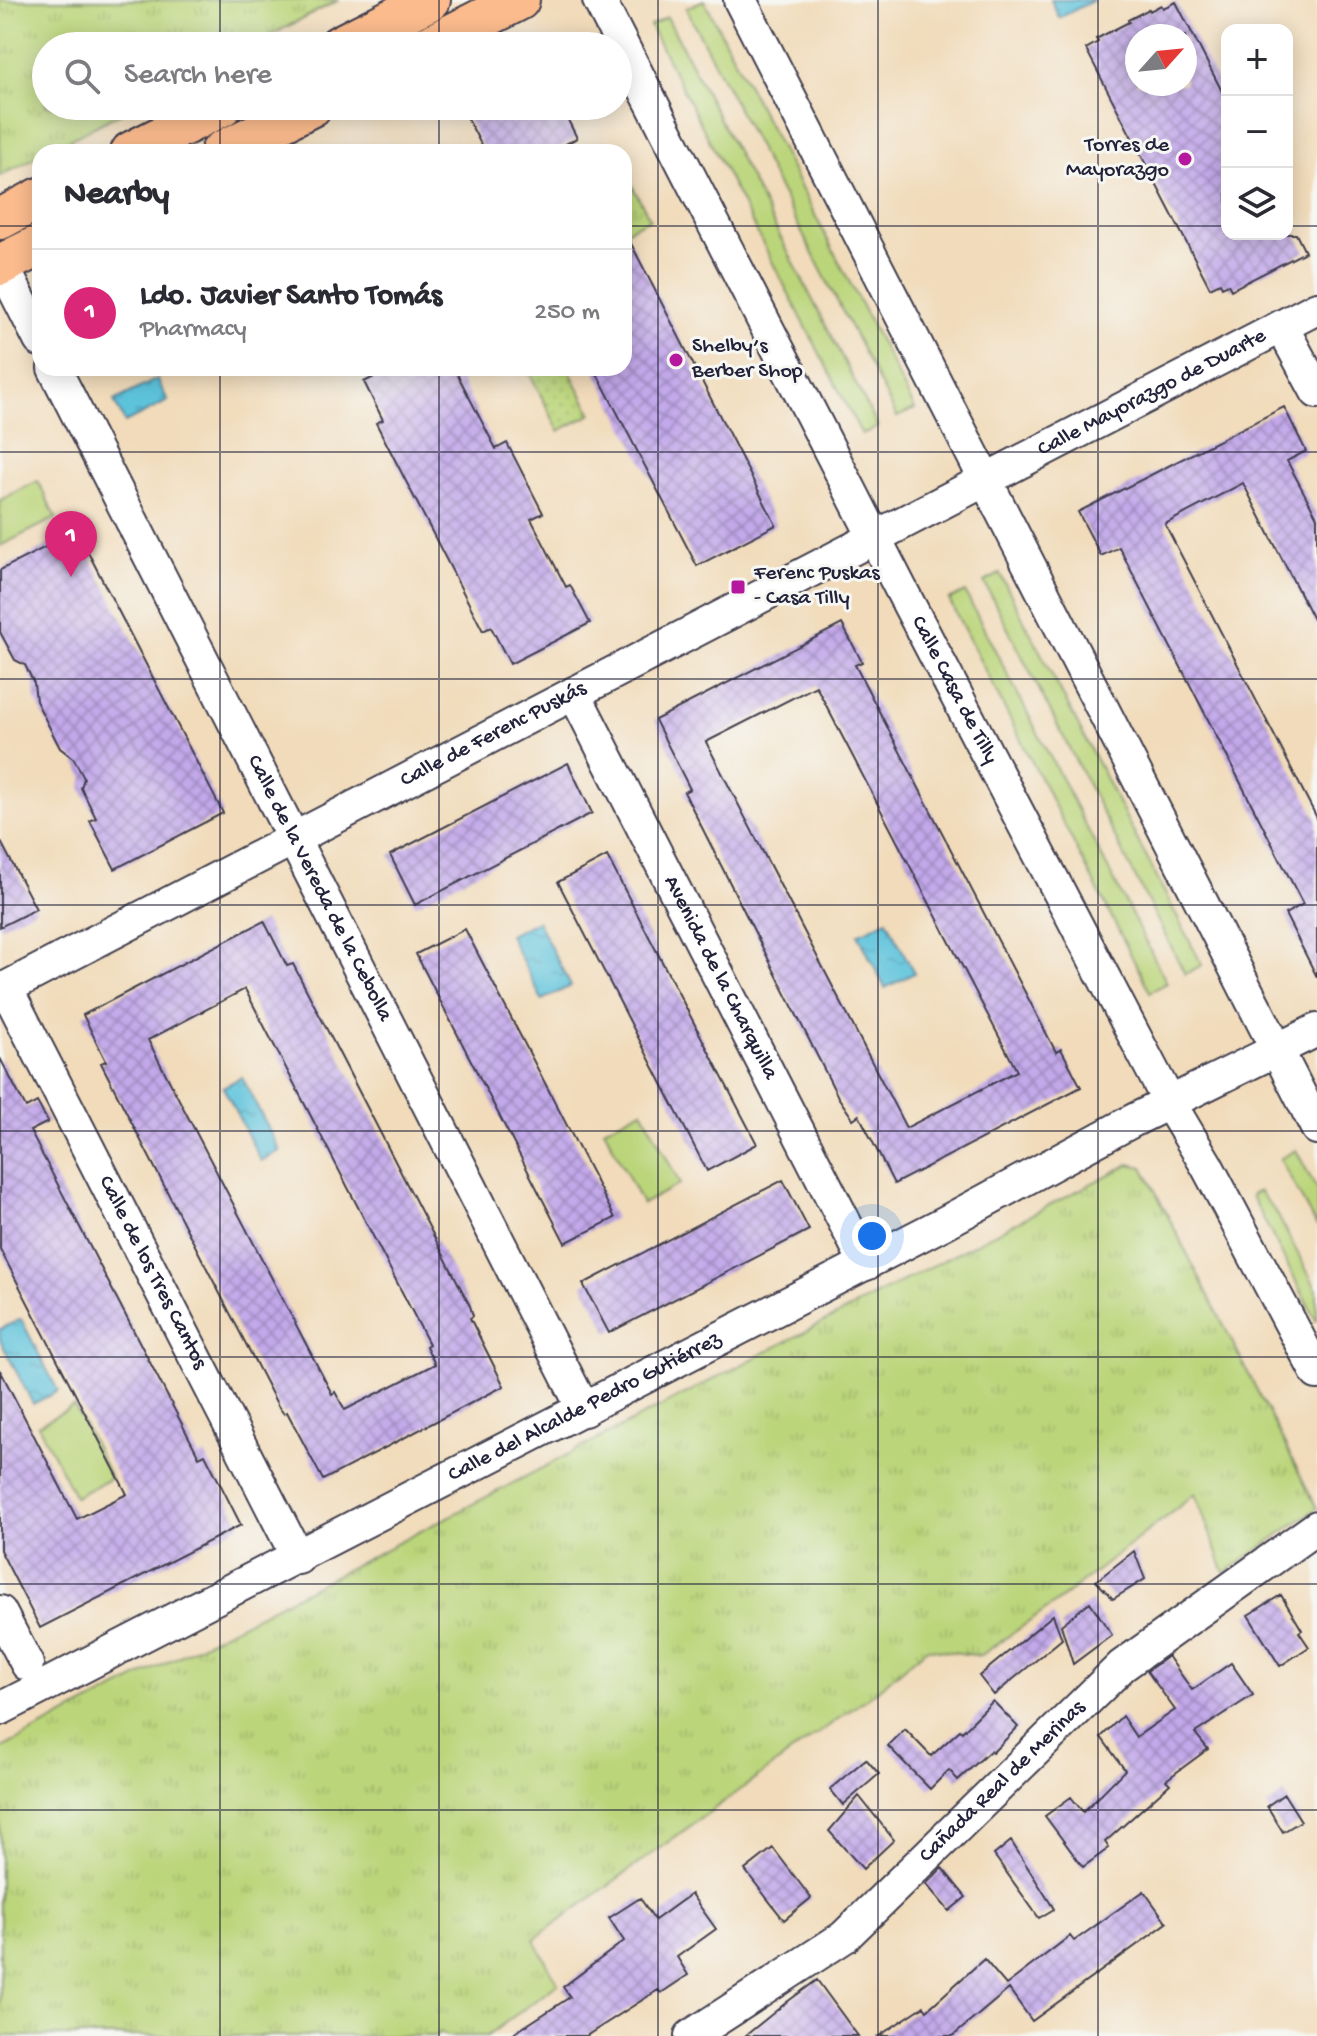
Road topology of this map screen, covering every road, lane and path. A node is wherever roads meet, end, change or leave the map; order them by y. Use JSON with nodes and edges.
{"nodes":[{"id":1,"x":430,"y":0,"type":"edge"},
{"id":2,"x":519,"y":0,"type":"edge"},
{"id":3,"x":599,"y":0,"type":"edge"},
{"id":4,"x":740,"y":0,"type":"edge"},
{"id":5,"x":367,"y":32,"type":"edge"},
{"id":6,"x":456,"y":32,"type":"edge"},
{"id":7,"x":615,"y":32,"type":"edge"},
{"id":8,"x":632,"y":64,"type":"edge"},
{"id":9,"x":194,"y":120,"type":"edge"},
{"id":10,"x":284,"y":120,"type":"edge"},
{"id":11,"x":147,"y":144,"type":"edge"},
{"id":12,"x":237,"y":144,"type":"edge"},
{"id":13,"x":32,"y":202,"type":"edge"},
{"id":14,"x":0,"y":219,"type":"edge"},
{"id":15,"x":32,"y":249,"type":"edge"},
{"id":16,"x":1,"y":264,"type":"edge"},
{"id":17,"x":1317,"y":308,"type":"edge"},
{"id":18,"x":32,"y":324,"type":"edge"},
{"id":19,"x":1282,"y":327,"type":"junction"},
{"id":20,"x":58,"y":376,"type":"edge"},
{"id":21,"x":1317,"y":392,"type":"edge"},
{"id":22,"x":987,"y":480,"type":"junction"},
{"id":23,"x":874,"y":537,"type":"junction"},
{"id":24,"x":574,"y":693,"type":"junction"},
{"id":25,"x":294,"y":837,"type":"junction"},
{"id":26,"x":3,"y":989,"type":"edge"},
{"id":27,"x":1317,"y":1030,"type":"edge"},
{"id":28,"x":1278,"y":1050,"type":"junction"},
{"id":29,"x":1170,"y":1104,"type":"junction"},
{"id":30,"x":1317,"y":1128,"type":"edge"},
{"id":31,"x":866,"y":1264,"type":"junction"},
{"id":32,"x":1317,"y":1373,"type":"edge"},
{"id":33,"x":584,"y":1410,"type":"junction"},
{"id":34,"x":1317,"y":1527,"type":"edge"},
{"id":35,"x":298,"y":1558,"type":"junction"},
{"id":36,"x":0,"y":1612,"type":"edge"},
{"id":37,"x":27,"y":1664,"type":"dead end"},
{"id":38,"x":0,"y":1709,"type":"edge"},
{"id":39,"x":691,"y":2036,"type":"edge"}],
"edges":[{"from":1,"to":5,"type":"main road"},
{"from":2,"to":6,"type":"main road"},
{"from":3,"to":7,"type":"street","name":"Calle Casa de Tilly"},
{"from":4,"to":22,"type":"street"},
{"from":8,"to":23,"type":"street","name":"Calle Casa de Tilly"},
{"from":9,"to":11,"type":"main road"},
{"from":10,"to":12,"type":"main road"},
{"from":13,"to":14,"type":"main road"},
{"from":15,"to":16,"type":"main road"},
{"from":16,"to":18,"type":"street"},
{"from":17,"to":19,"type":"street","name":"Calle Mayorazgo de Duarte"},
{"from":19,"to":21,"type":"street"},
{"from":19,"to":22,"type":"street","name":"Calle Mayorazgo de Duarte"},
{"from":20,"to":25,"type":"street","name":"Calle de la Vereda de la Cebolla"},
{"from":22,"to":23,"type":"street","name":"Calle de Ferenc Puskás"},
{"from":22,"to":28,"type":"street"},
{"from":23,"to":24,"type":"street","name":"Calle de Ferenc Puskás"},
{"from":23,"to":29,"type":"street","name":"Calle Casa de Tilly"},
{"from":24,"to":25,"type":"street","name":"Calle de Ferenc Puskás"},
{"from":24,"to":31,"type":"street","name":"Avenida de la Charquilla"},
{"from":25,"to":26,"type":"street","name":"Calle de Ferenc Puskás"},
{"from":25,"to":33,"type":"street","name":"Calle de la Vereda de la Cebolla"},
{"from":26,"to":35,"type":"street","name":"Calle de los Tres Cantos"},
{"from":27,"to":28,"type":"street","name":"Calle del Alcalde Pedro Gutiérrez"},
{"from":28,"to":29,"type":"street","name":"Calle del Alcalde Pedro Gutiérrez"},
{"from":28,"to":30,"type":"street"},
{"from":29,"to":31,"type":"street","name":"Calle del Alcalde Pedro Gutiérrez"},
{"from":29,"to":32,"type":"street","name":"Calle Casa de Tilly"},
{"from":31,"to":33,"type":"street","name":"Calle del Alcalde Pedro Gutiérrez"},
{"from":33,"to":35,"type":"street","name":"Calle del Alcalde Pedro Gutiérrez"},
{"from":34,"to":39,"type":"street","name":"Cañada Real de Merinas"},
{"from":35,"to":38,"type":"street","name":"Calle del Alcalde Pedro Gutiérrez"},
{"from":36,"to":37,"type":"street"}]}
